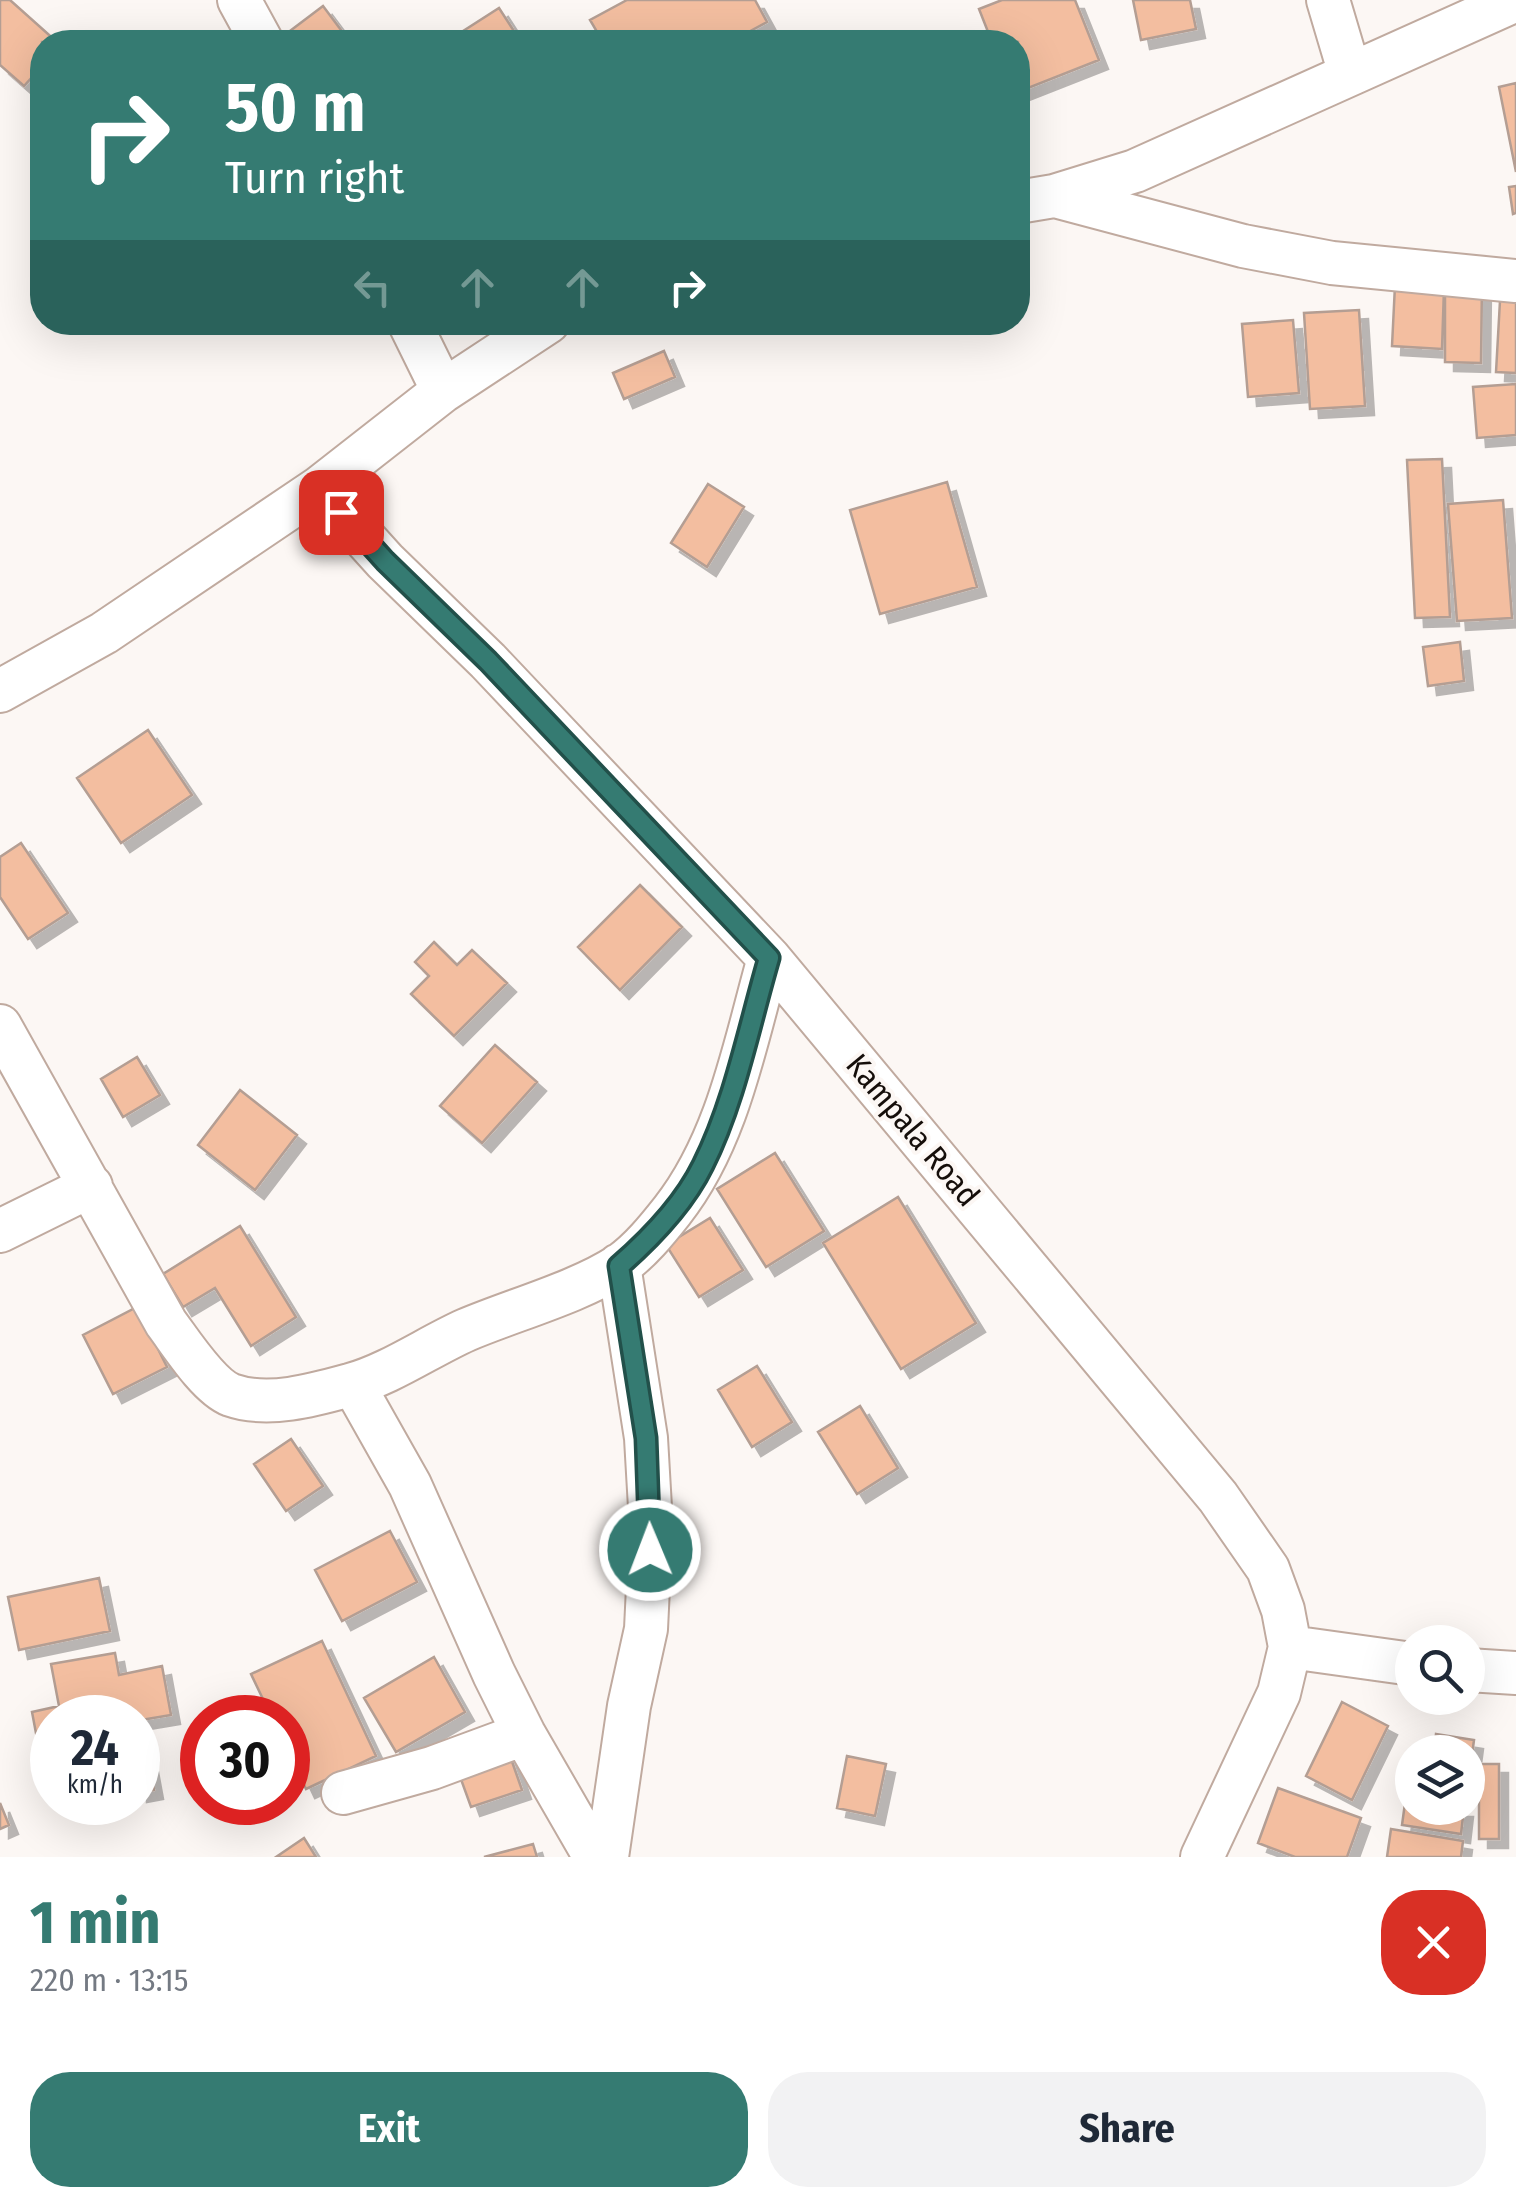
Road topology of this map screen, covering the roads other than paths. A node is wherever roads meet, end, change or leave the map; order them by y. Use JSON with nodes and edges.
{"nodes":[{"id":1,"x":240,"y":0,"type":"edge"},
{"id":2,"x":1328,"y":0,"type":"edge"},
{"id":3,"x":1516,"y":0,"type":"edge"},
{"id":4,"x":256,"y":30,"type":"edge"},
{"id":5,"x":1350,"y":74,"type":"junction"},
{"id":6,"x":1036,"y":199,"type":"edge"},
{"id":7,"x":1516,"y":282,"type":"edge"},
{"id":8,"x":415,"y":335,"type":"edge"},
{"id":9,"x":528,"y":335,"type":"edge"},
{"id":10,"x":443,"y":391,"type":"junction"},
{"id":11,"x":319,"y":488,"type":"junction"},
{"id":12,"x":0,"y":691,"type":"edge"},
{"id":13,"x":769,"y":958,"type":"junction"},
{"id":14,"x":0,"y":1026,"type":"edge"},
{"id":15,"x":91,"y":1186,"type":"junction"},
{"id":16,"x":0,"y":1231,"type":"edge"},
{"id":17,"x":619,"y":1266,"type":"junction"},
{"id":18,"x":354,"y":1384,"type":"junction"},
{"id":19,"x":1290,"y":1647,"type":"junction"},
{"id":20,"x":1395,"y":1662,"type":"edge"},
{"id":21,"x":1485,"y":1671,"type":"edge"},
{"id":22,"x":1516,"y":1673,"type":"edge"},
{"id":23,"x":524,"y":1734,"type":"junction"},
{"id":24,"x":344,"y":1793,"type":"dead end"},
{"id":25,"x":596,"y":1857,"type":"edge"},
{"id":26,"x":607,"y":1857,"type":"edge"},
{"id":27,"x":1202,"y":1857,"type":"edge"}],
"edges":[{"from":1,"to":4,"type":"street"},
{"from":2,"to":5,"type":"street"},
{"from":3,"to":5,"type":"street"},
{"from":5,"to":6,"type":"street"},
{"from":6,"to":7,"type":"street"},
{"from":8,"to":10,"type":"street"},
{"from":9,"to":10,"type":"street"},
{"from":10,"to":11,"type":"street"},
{"from":11,"to":12,"type":"street"},
{"from":11,"to":13,"type":"street","name":"Kampala Road"},
{"from":13,"to":17,"type":"street"},
{"from":13,"to":19,"type":"street","name":"Kampala Road"},
{"from":14,"to":15,"type":"street"},
{"from":15,"to":16,"type":"street"},
{"from":15,"to":18,"type":"street"},
{"from":17,"to":18,"type":"street"},
{"from":17,"to":26,"type":"street"},
{"from":18,"to":23,"type":"street"},
{"from":19,"to":20,"type":"street"},
{"from":19,"to":27,"type":"street","name":"Kampala Road"},
{"from":21,"to":22,"type":"street"},
{"from":23,"to":24,"type":"street"},
{"from":23,"to":25,"type":"street"}]}
